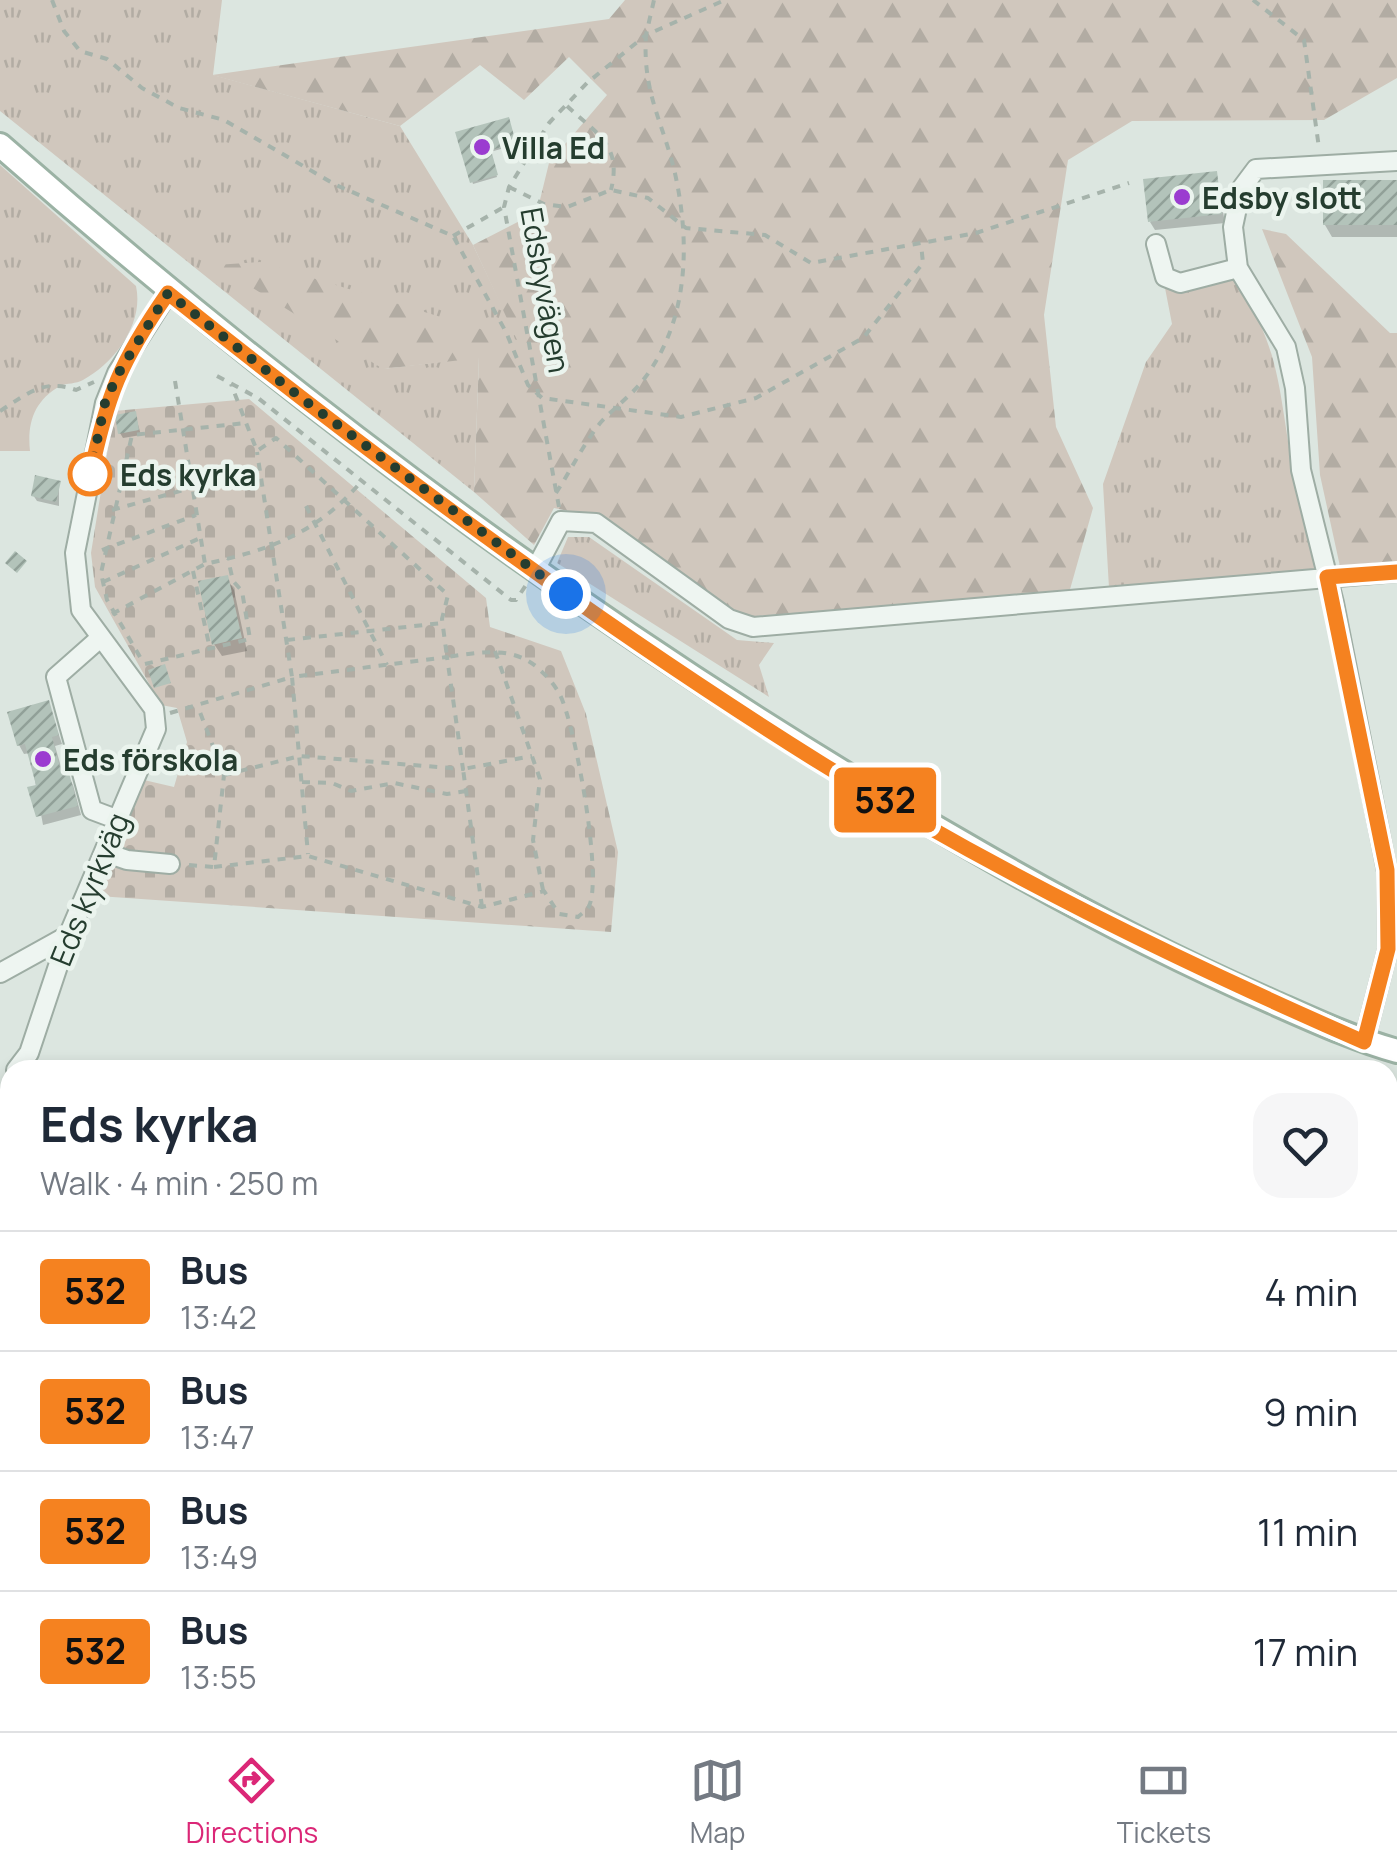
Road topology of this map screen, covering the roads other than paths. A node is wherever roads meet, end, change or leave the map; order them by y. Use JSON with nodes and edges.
{"nodes":[{"id":1,"x":0,"y":145,"type":"edge"},
{"id":2,"x":1397,"y":160,"type":"edge"},
{"id":3,"x":1156,"y":244,"type":"dead end"},
{"id":4,"x":1238,"y":268,"type":"junction"},
{"id":5,"x":168,"y":293,"type":"junction"},
{"id":6,"x":534,"y":572,"type":"junction"},
{"id":7,"x":1397,"y":572,"type":"edge"},
{"id":8,"x":1327,"y":577,"type":"junction"},
{"id":9,"x":99,"y":638,"type":"junction"},
{"id":10,"x":116,"y":819,"type":"junction"},
{"id":11,"x":1389,"y":828,"type":"edge"},
{"id":12,"x":104,"y":852,"type":"junction"},
{"id":13,"x":170,"y":864,"type":"road end"},
{"id":14,"x":68,"y":936,"type":"junction"},
{"id":15,"x":0,"y":973,"type":"edge"},
{"id":16,"x":1364,"y":1042,"type":"junction"},
{"id":17,"x":1397,"y":1051,"type":"edge"},
{"id":18,"x":23,"y":1060,"type":"edge"}],
"edges":[{"from":1,"to":5,"type":"main road"},
{"from":2,"to":4,"type":"street"},
{"from":3,"to":4,"type":"street"},
{"from":4,"to":8,"type":"street"},
{"from":5,"to":6,"type":"main road"},
{"from":5,"to":9,"type":"street"},
{"from":6,"to":8,"type":"street"},
{"from":6,"to":16,"type":"main road"},
{"from":7,"to":8,"type":"street"},
{"from":8,"to":11,"type":"street"},
{"from":9,"to":10,"type":"street","name":"Eds kyrkväg"},
{"from":9,"to":10,"type":"street"},
{"from":10,"to":12,"type":"street","name":"Eds kyrkväg"},
{"from":11,"to":16,"type":"street"},
{"from":12,"to":13,"type":"street"},
{"from":12,"to":14,"type":"street","name":"Eds kyrkväg"},
{"from":14,"to":15,"type":"street"},
{"from":14,"to":18,"type":"street","name":"Eds kyrkväg"},
{"from":16,"to":17,"type":"main road"}]}
